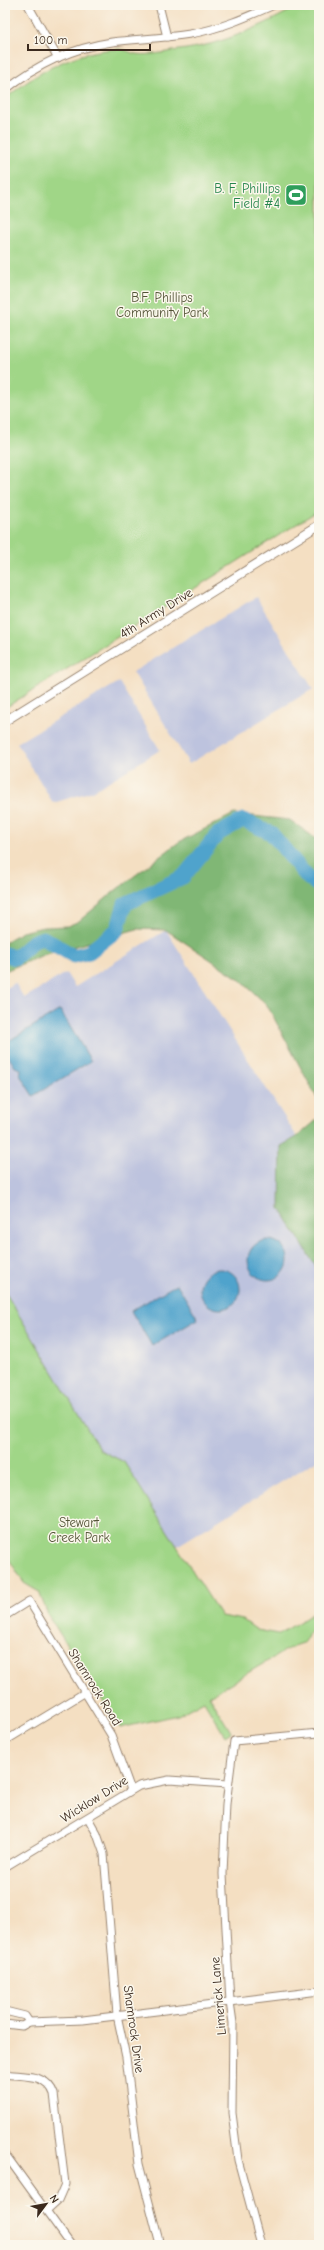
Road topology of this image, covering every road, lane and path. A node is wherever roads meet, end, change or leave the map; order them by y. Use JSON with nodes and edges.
{"nodes":[{"id":1,"x":28,"y":5,"type":"edge"},
{"id":2,"x":160,"y":5,"type":"edge"},
{"id":3,"x":274,"y":5,"type":"edge"},
{"id":4,"x":168,"y":37,"type":"junction"},
{"id":5,"x":58,"y":58,"type":"junction"},
{"id":6,"x":5,"y":90,"type":"edge"},
{"id":7,"x":319,"y":525,"type":"edge"},
{"id":8,"x":5,"y":721,"type":"edge"},
{"id":9,"x":5,"y":1616,"type":"edge"},
{"id":10,"x":84,"y":1693,"type":"junction"},
{"id":11,"x":319,"y":1733,"type":"edge"},
{"id":12,"x":5,"y":1741,"type":"edge"},
{"id":13,"x":228,"y":1784,"type":"junction"},
{"id":14,"x":130,"y":1790,"type":"junction"},
{"id":15,"x":88,"y":1818,"type":"junction"},
{"id":16,"x":5,"y":1867,"type":"edge"},
{"id":17,"x":319,"y":1991,"type":"edge"},
{"id":18,"x":230,"y":2002,"type":"junction"},
{"id":19,"x":5,"y":2011,"type":"edge"},
{"id":20,"x":117,"y":2015,"type":"junction"},
{"id":21,"x":29,"y":2022,"type":"junction"},
{"id":22,"x":5,"y":2024,"type":"edge"},
{"id":23,"x":5,"y":2074,"type":"edge"},
{"id":24,"x":5,"y":2154,"type":"edge"},
{"id":25,"x":47,"y":2210,"type":"junction"},
{"id":26,"x":71,"y":2245,"type":"edge"},
{"id":27,"x":160,"y":2245,"type":"edge"},
{"id":28,"x":261,"y":2245,"type":"edge"}],
"edges":[{"from":1,"to":5,"type":"street"},
{"from":2,"to":4,"type":"street"},
{"from":3,"to":4,"type":"street"},
{"from":4,"to":5,"type":"street"},
{"from":5,"to":6,"type":"street"},
{"from":7,"to":8,"type":"street","name":"4th Army Drive"},
{"from":9,"to":10,"type":"street","name":"Shamrock Road"},
{"from":10,"to":12,"type":"street"},
{"from":10,"to":14,"type":"street","name":"Shamrock Road"},
{"from":11,"to":13,"type":"street","name":"Limerick Lane"},
{"from":13,"to":14,"type":"street","name":"Wicklow Drive"},
{"from":13,"to":18,"type":"street","name":"Limerick Lane"},
{"from":14,"to":15,"type":"street","name":"Wicklow Drive"},
{"from":15,"to":16,"type":"street","name":"Wicklow Drive"},
{"from":15,"to":20,"type":"street","name":"Shamrock Drive"},
{"from":17,"to":18,"type":"street"},
{"from":18,"to":20,"type":"street"},
{"from":18,"to":28,"type":"street","name":"Limerick Lane"},
{"from":19,"to":21,"type":"street"},
{"from":20,"to":21,"type":"street"},
{"from":20,"to":27,"type":"street","name":"Shamrock Drive"},
{"from":21,"to":22,"type":"street"},
{"from":23,"to":25,"type":"street"},
{"from":24,"to":25,"type":"street"},
{"from":25,"to":26,"type":"street"}]}
